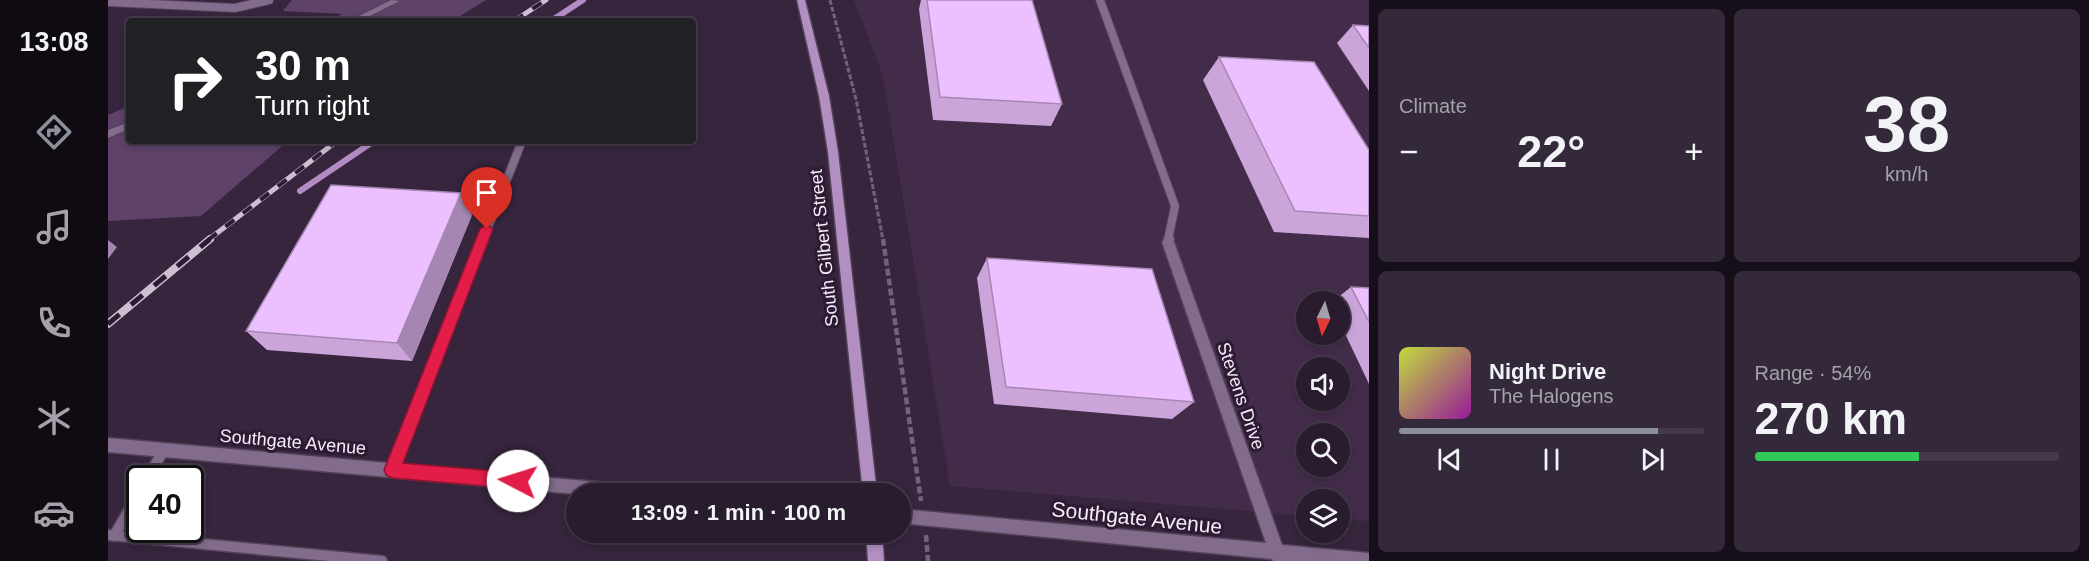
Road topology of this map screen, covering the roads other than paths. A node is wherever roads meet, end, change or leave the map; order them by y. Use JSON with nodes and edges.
{"nodes":[{"id":1,"x":269,"y":0,"type":"edge"},
{"id":2,"x":801,"y":0,"type":"edge"},
{"id":3,"x":1100,"y":0,"type":"edge"},
{"id":4,"x":396,"y":1,"type":"edge"},
{"id":5,"x":108,"y":2,"type":"edge"},
{"id":6,"x":359,"y":18,"type":"edge"},
{"id":7,"x":126,"y":126,"type":"edge"},
{"id":8,"x":108,"y":134,"type":"edge"},
{"id":9,"x":521,"y":144,"type":"edge"},
{"id":10,"x":1168,"y":242,"type":"joint"},
{"id":11,"x":108,"y":445,"type":"edge"},
{"id":12,"x":164,"y":450,"type":"junction"},
{"id":13,"x":155,"y":465,"type":"edge"},
{"id":14,"x":392,"y":470,"type":"junction"},
{"id":15,"x":869,"y":483,"type":"edge"},
{"id":16,"x":566,"y":486,"type":"edge"},
{"id":17,"x":126,"y":512,"type":"edge"},
{"id":18,"x":911,"y":517,"type":"edge"},
{"id":19,"x":111,"y":535,"type":"edge"},
{"id":20,"x":875,"y":543,"type":"edge"},
{"id":21,"x":1279,"y":557,"type":"edge"},
{"id":22,"x":382,"y":561,"type":"edge"},
{"id":23,"x":876,"y":561,"type":"edge"},
{"id":24,"x":1369,"y":561,"type":"edge"}],
"edges":[{"from":1,"to":5,"type":"lane"},
{"from":2,"to":15,"type":"main road","name":"South Gilbert Street"},
{"from":3,"to":10,"type":"lane"},
{"from":4,"to":6,"type":"street"},
{"from":7,"to":8,"type":"street"},
{"from":9,"to":14,"type":"lane"},
{"from":10,"to":21,"type":"street","name":"Stevens Drive"},
{"from":11,"to":12,"type":"street","name":"Southgate Avenue"},
{"from":12,"to":13,"type":"lane"},
{"from":12,"to":14,"type":"street","name":"Southgate Avenue"},
{"from":14,"to":16,"type":"street","name":"Southgate Avenue"},
{"from":17,"to":19,"type":"lane"},
{"from":18,"to":21,"type":"street","name":"Southgate Avenue"},
{"from":19,"to":22,"type":"lane"},
{"from":20,"to":23,"type":"main road"},
{"from":21,"to":24,"type":"street","name":"Southgate Avenue"}]}
